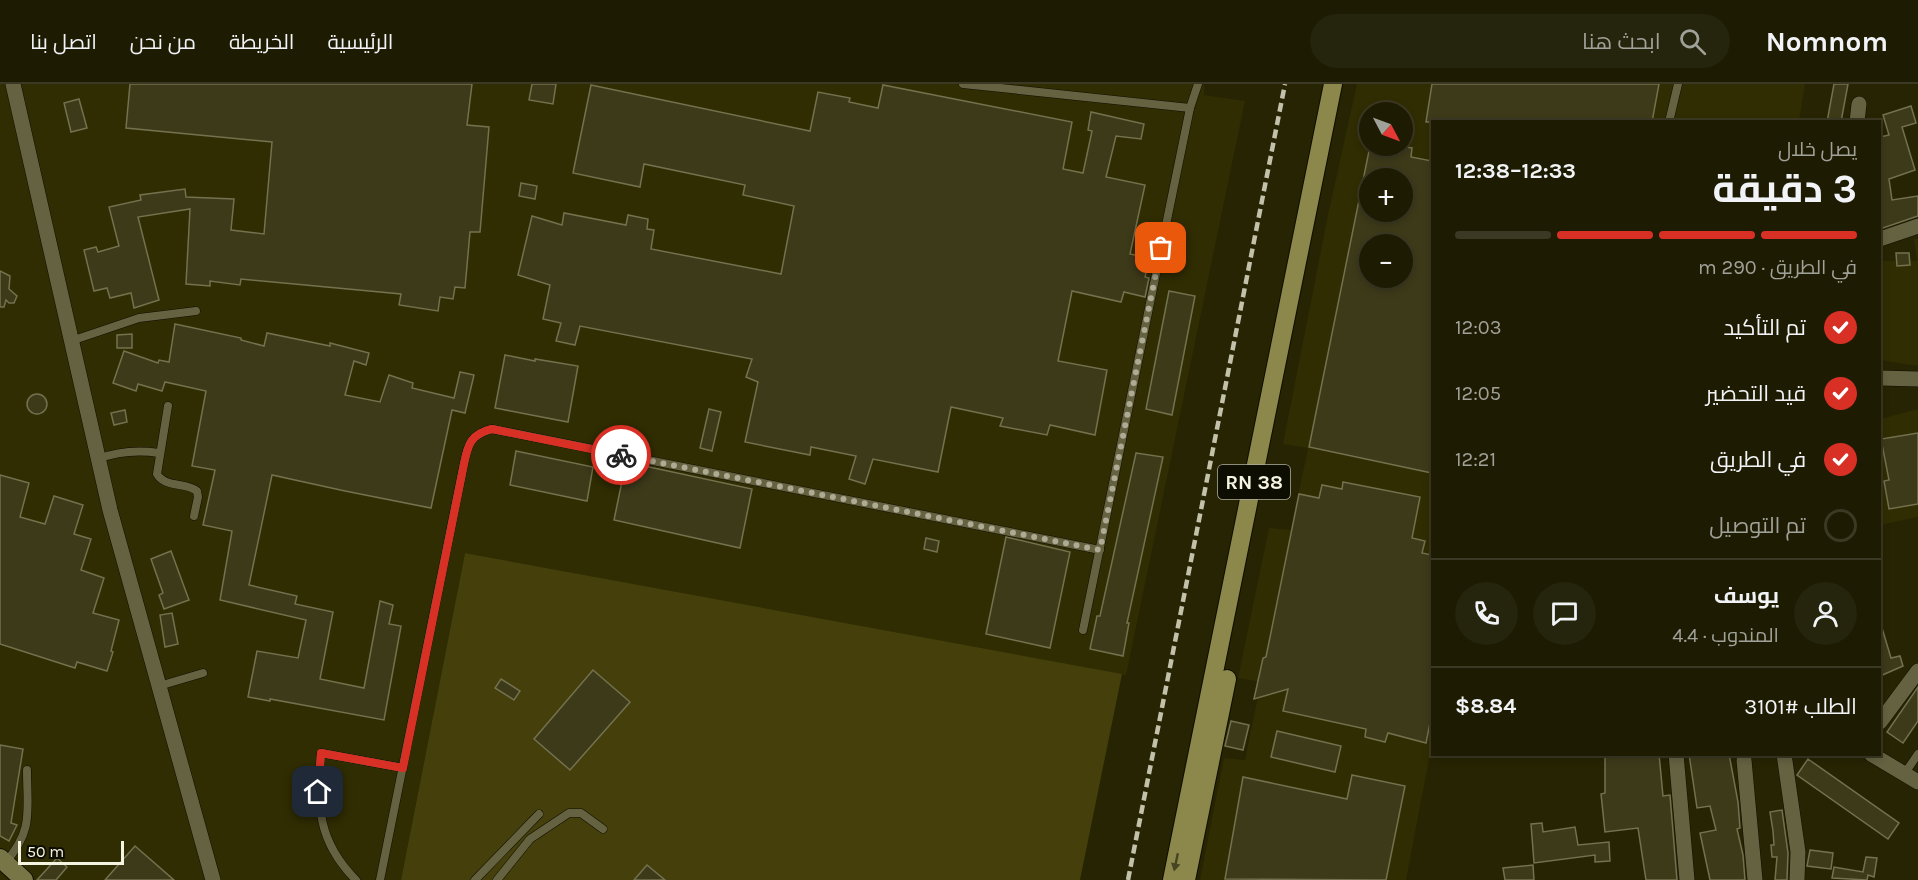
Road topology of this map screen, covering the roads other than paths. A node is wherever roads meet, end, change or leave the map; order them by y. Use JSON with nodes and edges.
{"nodes":[{"id":1,"x":13,"y":84,"type":"edge"},
{"id":2,"x":963,"y":84,"type":"edge"},
{"id":3,"x":1198,"y":84,"type":"edge"},
{"id":4,"x":1333,"y":84,"type":"edge"},
{"id":5,"x":1345,"y":84,"type":"edge"},
{"id":6,"x":1678,"y":84,"type":"edge"},
{"id":7,"x":1859,"y":104,"type":"dead end"},
{"id":8,"x":1190,"y":108,"type":"junction"},
{"id":9,"x":1669,"y":120,"type":"edge"},
{"id":10,"x":1857,"y":120,"type":"edge"},
{"id":11,"x":1918,"y":225,"type":"edge"},
{"id":12,"x":1881,"y":239,"type":"edge"},
{"id":13,"x":196,"y":311,"type":"dead end"},
{"id":14,"x":71,"y":341,"type":"junction"},
{"id":15,"x":1881,"y":378,"type":"edge"},
{"id":16,"x":1918,"y":379,"type":"edge"},
{"id":17,"x":168,"y":406,"type":"dead end"},
{"id":18,"x":159,"y":453,"type":"junction"},
{"id":19,"x":98,"y":459,"type":"junction"},
{"id":20,"x":194,"y":516,"type":"dead end"},
{"id":21,"x":1100,"y":550,"type":"junction"},
{"id":22,"x":1083,"y":630,"type":"dead end"},
{"id":23,"x":1918,"y":671,"type":"edge"},
{"id":24,"x":203,"y":673,"type":"dead end"},
{"id":25,"x":159,"y":686,"type":"junction"},
{"id":26,"x":1881,"y":722,"type":"edge"},
{"id":27,"x":1918,"y":754,"type":"edge"},
{"id":28,"x":1676,"y":756,"type":"edge"},
{"id":29,"x":1784,"y":756,"type":"edge"},
{"id":30,"x":1874,"y":756,"type":"edge"},
{"id":31,"x":1744,"y":760,"type":"dead end"},
{"id":32,"x":403,"y":768,"type":"junction"},
{"id":33,"x":27,"y":770,"type":"dead end"},
{"id":34,"x":1911,"y":778,"type":"edge"},
{"id":35,"x":539,"y":814,"type":"dead end"},
{"id":36,"x":603,"y":829,"type":"dead end"},
{"id":37,"x":3,"y":860,"type":"edge"},
{"id":38,"x":24,"y":880,"type":"edge"},
{"id":39,"x":213,"y":880,"type":"edge"},
{"id":40,"x":357,"y":880,"type":"edge"},
{"id":41,"x":380,"y":880,"type":"edge"},
{"id":42,"x":475,"y":880,"type":"edge"},
{"id":43,"x":497,"y":880,"type":"edge"},
{"id":44,"x":1172,"y":880,"type":"edge"},
{"id":45,"x":1186,"y":880,"type":"edge"},
{"id":46,"x":1687,"y":880,"type":"edge"},
{"id":47,"x":1755,"y":880,"type":"edge"},
{"id":48,"x":1797,"y":880,"type":"edge"}],
"edges":[{"from":1,"to":14,"type":"street"},
{"from":2,"to":8,"type":"lane"},
{"from":3,"to":8,"type":"lane"},
{"from":4,"to":44,"type":"main road","number":"RN 38","one_way":true},
{"from":5,"to":45,"type":"main road","number":"RN 38"},
{"from":6,"to":9,"type":"lane"},
{"from":7,"to":10,"type":"street"},
{"from":8,"to":21,"type":"lane"},
{"from":11,"to":12,"type":"street"},
{"from":13,"to":14,"type":"lane"},
{"from":14,"to":19,"type":"street"},
{"from":15,"to":16,"type":"street"},
{"from":17,"to":18,"type":"lane"},
{"from":18,"to":19,"type":"lane"},
{"from":18,"to":20,"type":"lane"},
{"from":19,"to":25,"type":"street"},
{"from":21,"to":22,"type":"lane"},
{"from":21,"to":32,"type":"lane"},
{"from":23,"to":26,"type":"street"},
{"from":24,"to":25,"type":"lane"},
{"from":25,"to":39,"type":"street"},
{"from":27,"to":34,"type":"lane"},
{"from":28,"to":46,"type":"street"},
{"from":29,"to":48,"type":"street"},
{"from":30,"to":34,"type":"street"},
{"from":31,"to":47,"type":"street"},
{"from":32,"to":40,"type":"lane"},
{"from":32,"to":41,"type":"lane"},
{"from":33,"to":37,"type":"lane"},
{"from":35,"to":42,"type":"lane"},
{"from":36,"to":43,"type":"lane"},
{"from":37,"to":38,"type":"main road"}]}
